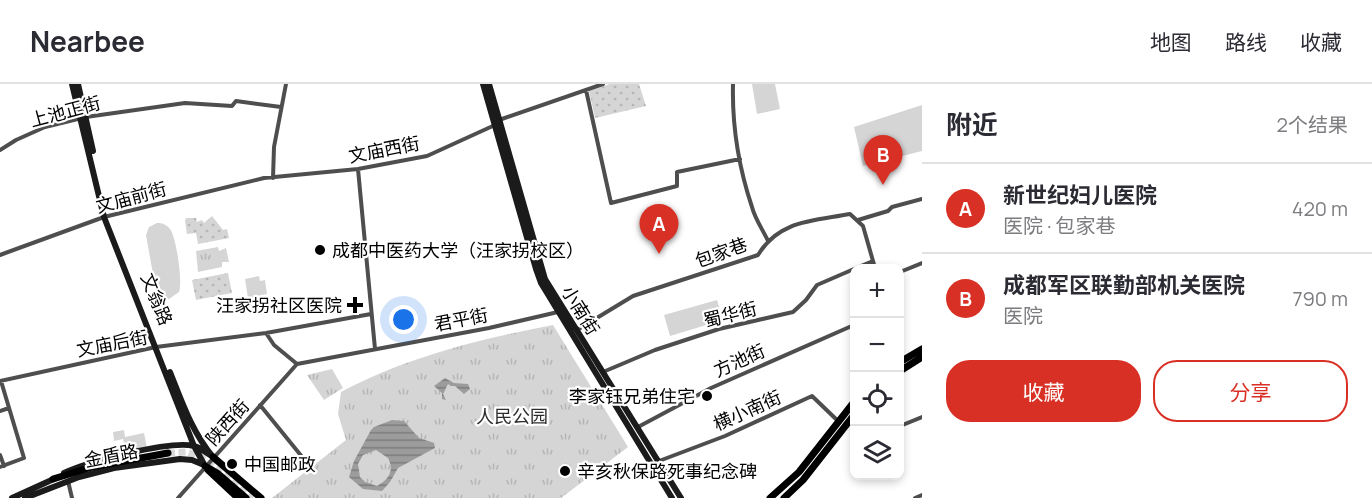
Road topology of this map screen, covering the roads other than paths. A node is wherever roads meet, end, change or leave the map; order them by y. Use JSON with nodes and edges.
{"nodes":[{"id":1,"x":72,"y":84,"type":"edge"},
{"id":2,"x":78,"y":84,"type":"edge"},
{"id":3,"x":286,"y":84,"type":"edge"},
{"id":4,"x":483,"y":84,"type":"edge"},
{"id":5,"x":489,"y":84,"type":"edge"},
{"id":6,"x":603,"y":84,"type":"edge"},
{"id":7,"x":733,"y":84,"type":"edge"},
{"id":8,"x":586,"y":90,"type":"junction"},
{"id":9,"x":281,"y":107,"type":"junction"},
{"id":10,"x":84,"y":118,"type":"junction"},
{"id":11,"x":497,"y":122,"type":"junction"},
{"id":12,"x":0,"y":150,"type":"edge"},
{"id":13,"x":740,"y":159,"type":"junction"},
{"id":14,"x":358,"y":169,"type":"junction"},
{"id":15,"x":273,"y":178,"type":"junction"},
{"id":16,"x":922,"y":199,"type":"edge"},
{"id":17,"x":106,"y":217,"type":"junction"},
{"id":18,"x":858,"y":220,"type":"junction"},
{"id":19,"x":768,"y":241,"type":"junction"},
{"id":20,"x":0,"y":255,"type":"edge"},
{"id":21,"x":873,"y":261,"type":"junction"},
{"id":22,"x":922,"y":262,"type":"edge"},
{"id":23,"x":866,"y":264,"type":"edge"},
{"id":24,"x":874,"y":264,"type":"edge"},
{"id":25,"x":904,"y":270,"type":"edge"},
{"id":26,"x":850,"y":271,"type":"edge"},
{"id":27,"x":558,"y":312,"type":"junction"},
{"id":28,"x":371,"y":314,"type":"junction"},
{"id":29,"x":850,"y":327,"type":"edge"},
{"id":30,"x":577,"y":330,"type":"junction"},
{"id":31,"x":266,"y":333,"type":"junction"},
{"id":32,"x":158,"y":347,"type":"junction"},
{"id":33,"x":375,"y":349,"type":"junction"},
{"id":34,"x":922,"y":349,"type":"edge"},
{"id":35,"x":922,"y":357,"type":"edge"},
{"id":36,"x":904,"y":358,"type":"edge"},
{"id":37,"x":297,"y":364,"type":"junction"},
{"id":38,"x":904,"y":368,"type":"edge"},
{"id":39,"x":603,"y":373,"type":"junction"},
{"id":40,"x":1,"y":381,"type":"edge"},
{"id":41,"x":260,"y":405,"type":"junction"},
{"id":42,"x":9,"y":408,"type":"junction"},
{"id":43,"x":850,"y":408,"type":"edge"},
{"id":44,"x":0,"y":411,"type":"edge"},
{"id":45,"x":922,"y":417,"type":"edge"},
{"id":46,"x":838,"y":421,"type":"junction"},
{"id":47,"x":850,"y":421,"type":"edge"},
{"id":48,"x":904,"y":424,"type":"edge"},
{"id":49,"x":638,"y":427,"type":"junction"},
{"id":50,"x":194,"y":446,"type":"junction"},
{"id":51,"x":168,"y":453,"type":"tunnel mouth"},
{"id":52,"x":0,"y":455,"type":"edge"},
{"id":53,"x":213,"y":457,"type":"junction"},
{"id":54,"x":659,"y":461,"type":"junction"},
{"id":55,"x":2,"y":466,"type":"edge"},
{"id":56,"x":205,"y":466,"type":"junction"},
{"id":57,"x":309,"y":469,"type":"dead end"},
{"id":58,"x":53,"y":479,"type":"junction"},
{"id":59,"x":68,"y":480,"type":"junction"},
{"id":60,"x":922,"y":495,"type":"edge"},
{"id":61,"x":12,"y":498,"type":"edge"},
{"id":62,"x":25,"y":498,"type":"edge"},
{"id":63,"x":72,"y":498,"type":"edge"},
{"id":64,"x":178,"y":498,"type":"edge"},
{"id":65,"x":238,"y":498,"type":"edge"},
{"id":66,"x":246,"y":498,"type":"edge"},
{"id":67,"x":261,"y":498,"type":"edge"},
{"id":68,"x":672,"y":498,"type":"edge"},
{"id":69,"x":681,"y":498,"type":"edge"},
{"id":70,"x":770,"y":498,"type":"edge"},
{"id":71,"x":786,"y":498,"type":"edge"},
{"id":72,"x":915,"y":498,"type":"edge"}],
"edges":[{"from":1,"to":10,"type":"main road","name":"文翁路"},
{"from":2,"to":10,"type":"main road","name":"文翁路"},
{"from":3,"to":9,"type":"street"},
{"from":4,"to":11,"type":"main road","name":"小南街"},
{"from":5,"to":11,"type":"main road","name":"小南街"},
{"from":6,"to":8,"type":"street","name":"文庙西街"},
{"from":7,"to":13,"type":"street"},
{"from":8,"to":11,"type":"street","name":"文庙西街"},
{"from":8,"to":13,"type":"street"},
{"from":9,"to":10,"type":"street","name":"上池正街"},
{"from":9,"to":15,"type":"street"},
{"from":10,"to":12,"type":"street","name":"上池正街"},
{"from":10,"to":17,"type":"main road","name":"文翁路"},
{"from":11,"to":14,"type":"street","name":"文庙西街"},
{"from":11,"to":27,"type":"main road","name":"小南街"},
{"from":11,"to":30,"type":"main road","name":"小南街"},
{"from":13,"to":19,"type":"street"},
{"from":14,"to":15,"type":"street","name":"文庙西街"},
{"from":14,"to":28,"type":"street"},
{"from":15,"to":17,"type":"street","name":"文庙前街"},
{"from":16,"to":18,"type":"street"},
{"from":17,"to":20,"type":"street","name":"文庙前街"},
{"from":17,"to":32,"type":"main road","name":"文翁路"},
{"from":18,"to":19,"type":"street","name":"包家巷"},
{"from":18,"to":21,"type":"street"},
{"from":19,"to":30,"type":"street","name":"包家巷"},
{"from":21,"to":23,"type":"street","name":"蜀华街"},
{"from":21,"to":24,"type":"street"},
{"from":22,"to":25,"type":"street"},
{"from":26,"to":39,"type":"street","name":"蜀华街"},
{"from":27,"to":33,"type":"street","name":"君平街"},
{"from":27,"to":68,"type":"main road","name":"小南街"},
{"from":28,"to":31,"type":"street","name":"文庙后街"},
{"from":28,"to":33,"type":"street"},
{"from":29,"to":49,"type":"street","name":"方池街"},
{"from":30,"to":39,"type":"main road","name":"小南街"},
{"from":31,"to":32,"type":"street","name":"文庙后街"},
{"from":31,"to":37,"type":"street"},
{"from":32,"to":40,"type":"street","name":"文庙后街"},
{"from":32,"to":50,"type":"main road","name":"文翁路"},
{"from":32,"to":53,"type":"main road","name":"文翁路"},
{"from":33,"to":37,"type":"street","name":"君平街"},
{"from":34,"to":36,"type":"main road"},
{"from":35,"to":38,"type":"main road"},
{"from":37,"to":41,"type":"street","name":"陕西街"},
{"from":39,"to":49,"type":"main road","name":"小南街"},
{"from":40,"to":42,"type":"street"},
{"from":41,"to":53,"type":"street","name":"陕西街"},
{"from":41,"to":57,"type":"street"},
{"from":42,"to":44,"type":"street"},
{"from":42,"to":55,"type":"street"},
{"from":43,"to":46,"type":"main road"},
{"from":45,"to":48,"type":"street"},
{"from":46,"to":54,"type":"street","name":"横小南街"},
{"from":46,"to":70,"type":"main road"},
{"from":47,"to":71,"type":"main road"},
{"from":49,"to":54,"type":"main road","name":"小南街"},
{"from":50,"to":53,"type":"main road"},
{"from":50,"to":56,"type":"main road","name":"文翁路"},
{"from":50,"to":58,"type":"main road","name":"金盾路"},
{"from":51,"to":58,"type":"main road","name":"金盾路"},
{"from":52,"to":55,"type":"street"},
{"from":53,"to":56,"type":"street","name":"陕西街"},
{"from":53,"to":67,"type":"main road","name":"文翁路"},
{"from":54,"to":69,"type":"main road","name":"小南街"},
{"from":56,"to":59,"type":"main road","name":"金盾路"},
{"from":56,"to":64,"type":"street","name":"陕西街"},
{"from":56,"to":65,"type":"main road","name":"文翁路"},
{"from":56,"to":66,"type":"main road","name":"文翁路"},
{"from":58,"to":61,"type":"main road","name":"金盾路"},
{"from":59,"to":62,"type":"main road","name":"金盾路"},
{"from":59,"to":63,"type":"street"},
{"from":60,"to":72,"type":"street"}]}
